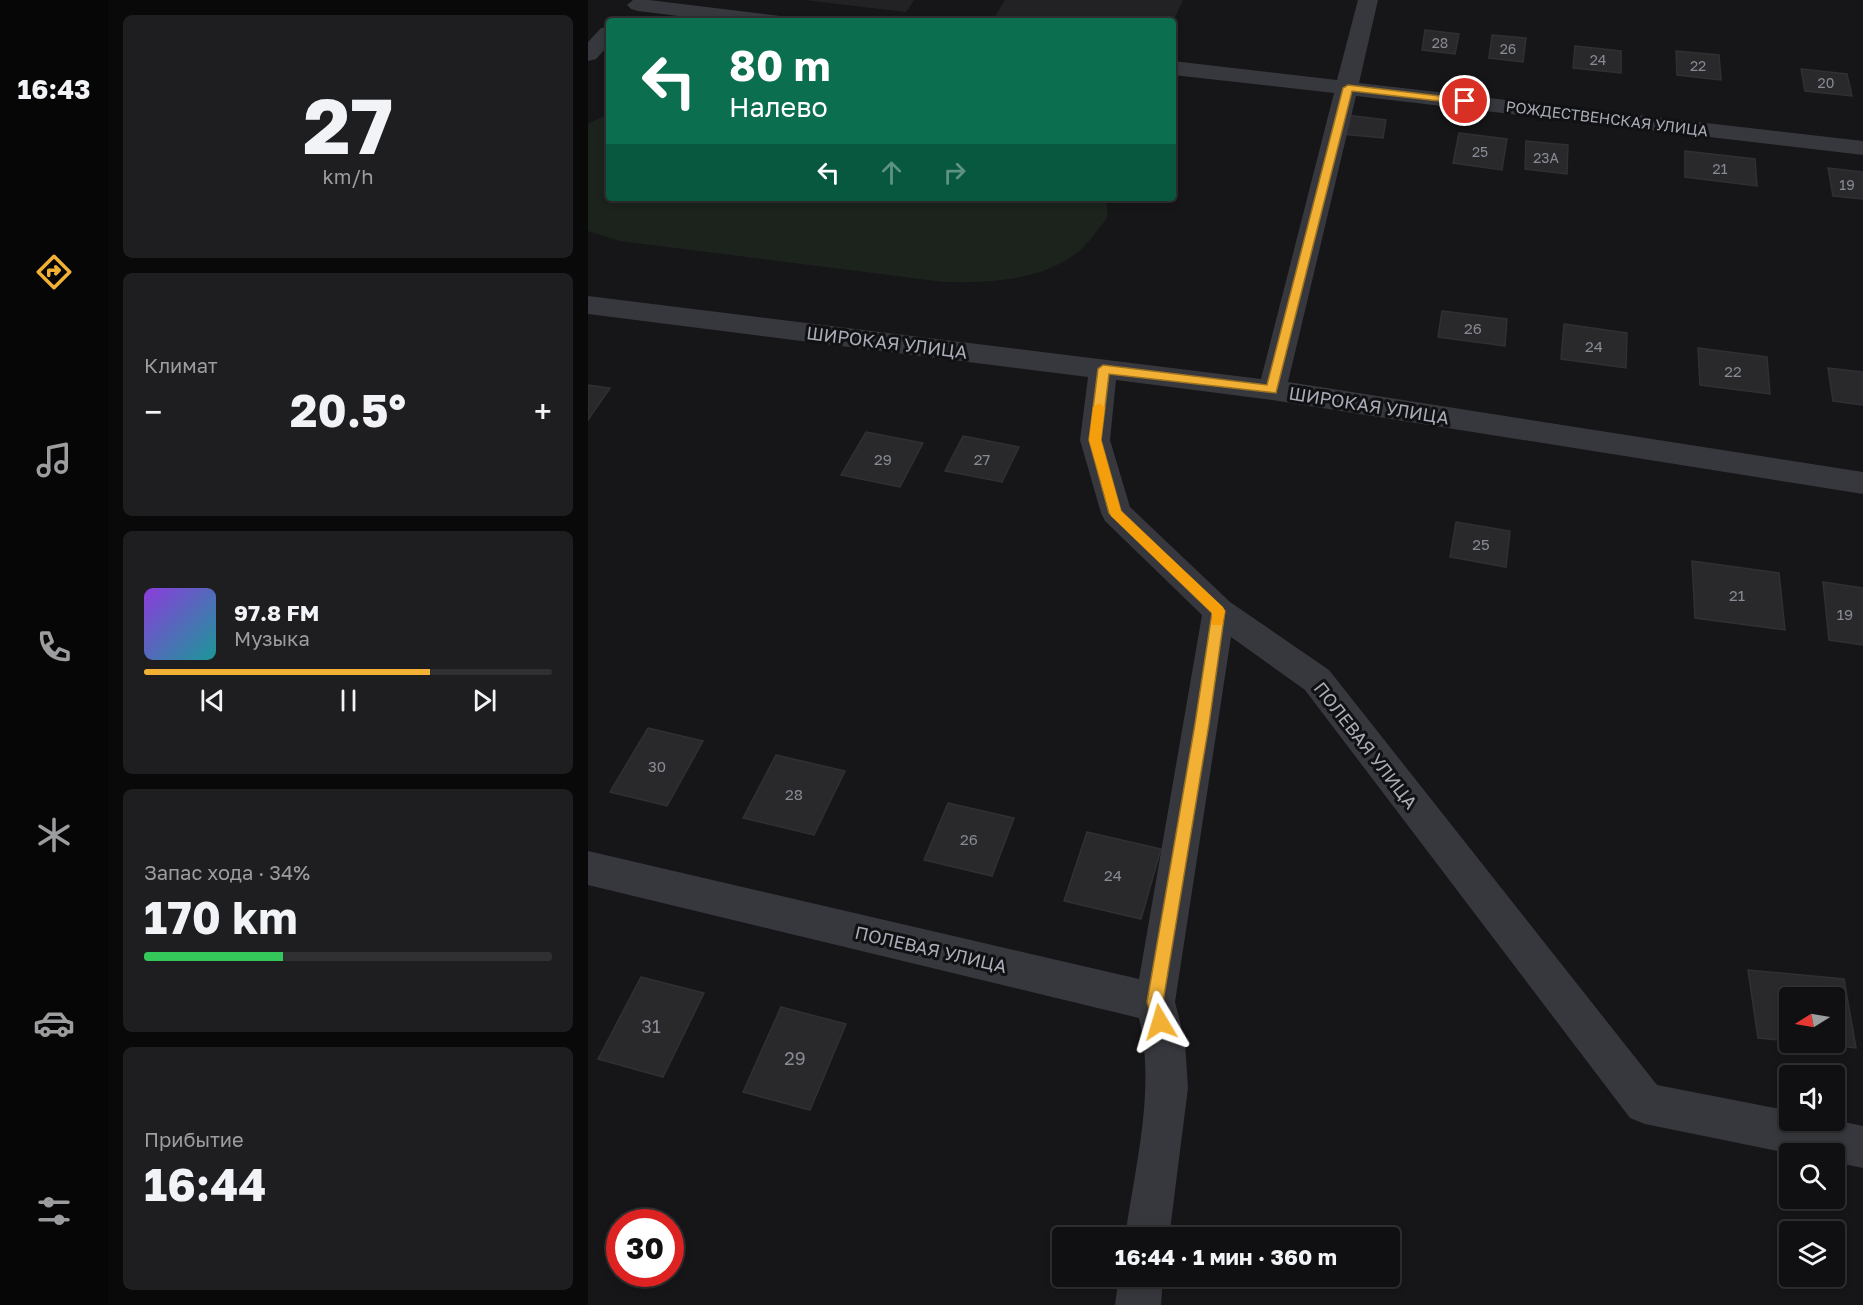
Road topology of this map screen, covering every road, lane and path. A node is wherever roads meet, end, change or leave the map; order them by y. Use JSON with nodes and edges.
{"nodes":[{"id":1,"x":1368,"y":0,"type":"edge"},
{"id":2,"x":641,"y":3,"type":"edge"},
{"id":3,"x":625,"y":18,"type":"edge"},
{"id":4,"x":750,"y":18,"type":"edge"},
{"id":5,"x":606,"y":36,"type":"edge"},
{"id":6,"x":588,"y":54,"type":"edge"},
{"id":7,"x":1176,"y":68,"type":"edge"},
{"id":8,"x":1348,"y":88,"type":"junction"},
{"id":9,"x":1863,"y":148,"type":"edge"},
{"id":10,"x":588,"y":305,"type":"edge"},
{"id":11,"x":1103,"y":369,"type":"junction"},
{"id":12,"x":1272,"y":390,"type":"junction"},
{"id":13,"x":1863,"y":483,"type":"edge"},
{"id":14,"x":1218,"y":611,"type":"junction"},
{"id":15,"x":588,"y":868,"type":"edge"},
{"id":16,"x":1155,"y":1002,"type":"junction"},
{"id":17,"x":1863,"y":1147,"type":"edge"},
{"id":18,"x":1148,"y":1227,"type":"edge"},
{"id":19,"x":1140,"y":1287,"type":"edge"},
{"id":20,"x":1138,"y":1305,"type":"edge"}],
"edges":[{"from":1,"to":8,"type":"street"},
{"from":2,"to":3,"type":"street"},
{"from":2,"to":4,"type":"street"},
{"from":5,"to":6,"type":"street"},
{"from":7,"to":8,"type":"street","name":"РОЖДЕСТВЕНСКАЯ УЛИЦА"},
{"from":8,"to":9,"type":"street","name":"РОЖДЕСТВЕНСКАЯ УЛИЦА"},
{"from":8,"to":12,"type":"street"},
{"from":10,"to":11,"type":"street","name":"ШИРОКАЯ УЛИЦА"},
{"from":11,"to":12,"type":"street","name":"ШИРОКАЯ УЛИЦА"},
{"from":11,"to":14,"type":"street","name":"ПОЛЕВАЯ УЛИЦА"},
{"from":12,"to":13,"type":"street","name":"ШИРОКАЯ УЛИЦА"},
{"from":14,"to":16,"type":"street"},
{"from":14,"to":17,"type":"street","name":"ПОЛЕВАЯ УЛИЦА"},
{"from":15,"to":16,"type":"street","name":"ПОЛЕВАЯ УЛИЦА"},
{"from":16,"to":18,"type":"street"},
{"from":19,"to":20,"type":"street"}]}
